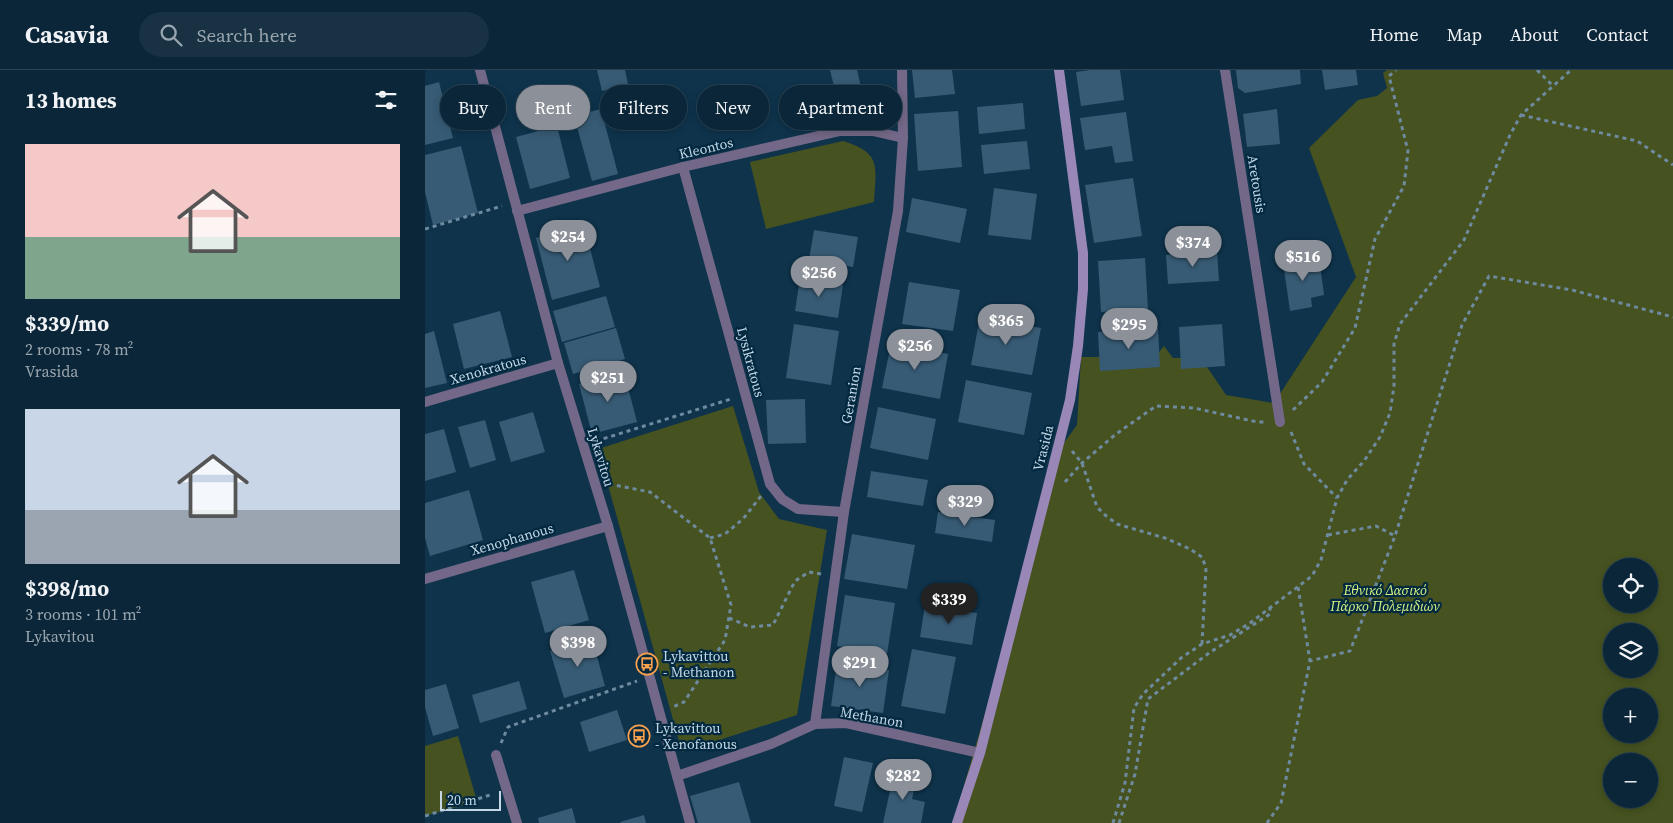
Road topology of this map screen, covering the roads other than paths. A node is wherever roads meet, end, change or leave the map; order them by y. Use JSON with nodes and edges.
{"nodes":[{"id":1,"x":480,"y":70,"type":"edge"},
{"id":2,"x":902,"y":70,"type":"edge"},
{"id":3,"x":1059,"y":70,"type":"edge"},
{"id":4,"x":1225,"y":70,"type":"edge"},
{"id":5,"x":903,"y":138,"type":"junction"},
{"id":6,"x":683,"y":166,"type":"junction"},
{"id":7,"x":516,"y":206,"type":"junction"},
{"id":8,"x":558,"y":363,"type":"junction"},
{"id":9,"x":425,"y":402,"type":"edge"},
{"id":10,"x":1280,"y":422,"type":"road end"},
{"id":11,"x":844,"y":512,"type":"junction"},
{"id":12,"x":608,"y":526,"type":"junction"},
{"id":13,"x":425,"y":579,"type":"edge"},
{"id":14,"x":815,"y":724,"type":"junction"},
{"id":15,"x":979,"y":752,"type":"junction"},
{"id":16,"x":496,"y":755,"type":"road end"},
{"id":17,"x":677,"y":776,"type":"junction"},
{"id":18,"x":517,"y":823,"type":"edge"},
{"id":19,"x":690,"y":823,"type":"edge"},
{"id":20,"x":957,"y":823,"type":"edge"}],
"edges":[{"from":1,"to":7,"type":"street","name":"Lykavitou"},
{"from":2,"to":5,"type":"street","name":"Geranion"},
{"from":3,"to":15,"type":"street","name":"Vrasida"},
{"from":4,"to":10,"type":"street","name":"Aretousis"},
{"from":5,"to":6,"type":"street","name":"Kleontos"},
{"from":5,"to":11,"type":"street","name":"Geranion"},
{"from":6,"to":7,"type":"street","name":"Kleontos"},
{"from":6,"to":11,"type":"street","name":"Lysikratous"},
{"from":7,"to":8,"type":"street","name":"Lykavitou"},
{"from":8,"to":9,"type":"street","name":"Xenokratous"},
{"from":8,"to":12,"type":"street","name":"Lykavitou"},
{"from":11,"to":14,"type":"street","name":"Geranion"},
{"from":12,"to":13,"type":"street","name":"Xenophanous"},
{"from":12,"to":17,"type":"street","name":"Lykavitou"},
{"from":14,"to":15,"type":"street","name":"Methanon"},
{"from":14,"to":17,"type":"street","name":"Methanon"},
{"from":15,"to":20,"type":"street","name":"Vrasida"},
{"from":16,"to":18,"type":"street"},
{"from":17,"to":19,"type":"street","name":"Lykavitou"}]}
